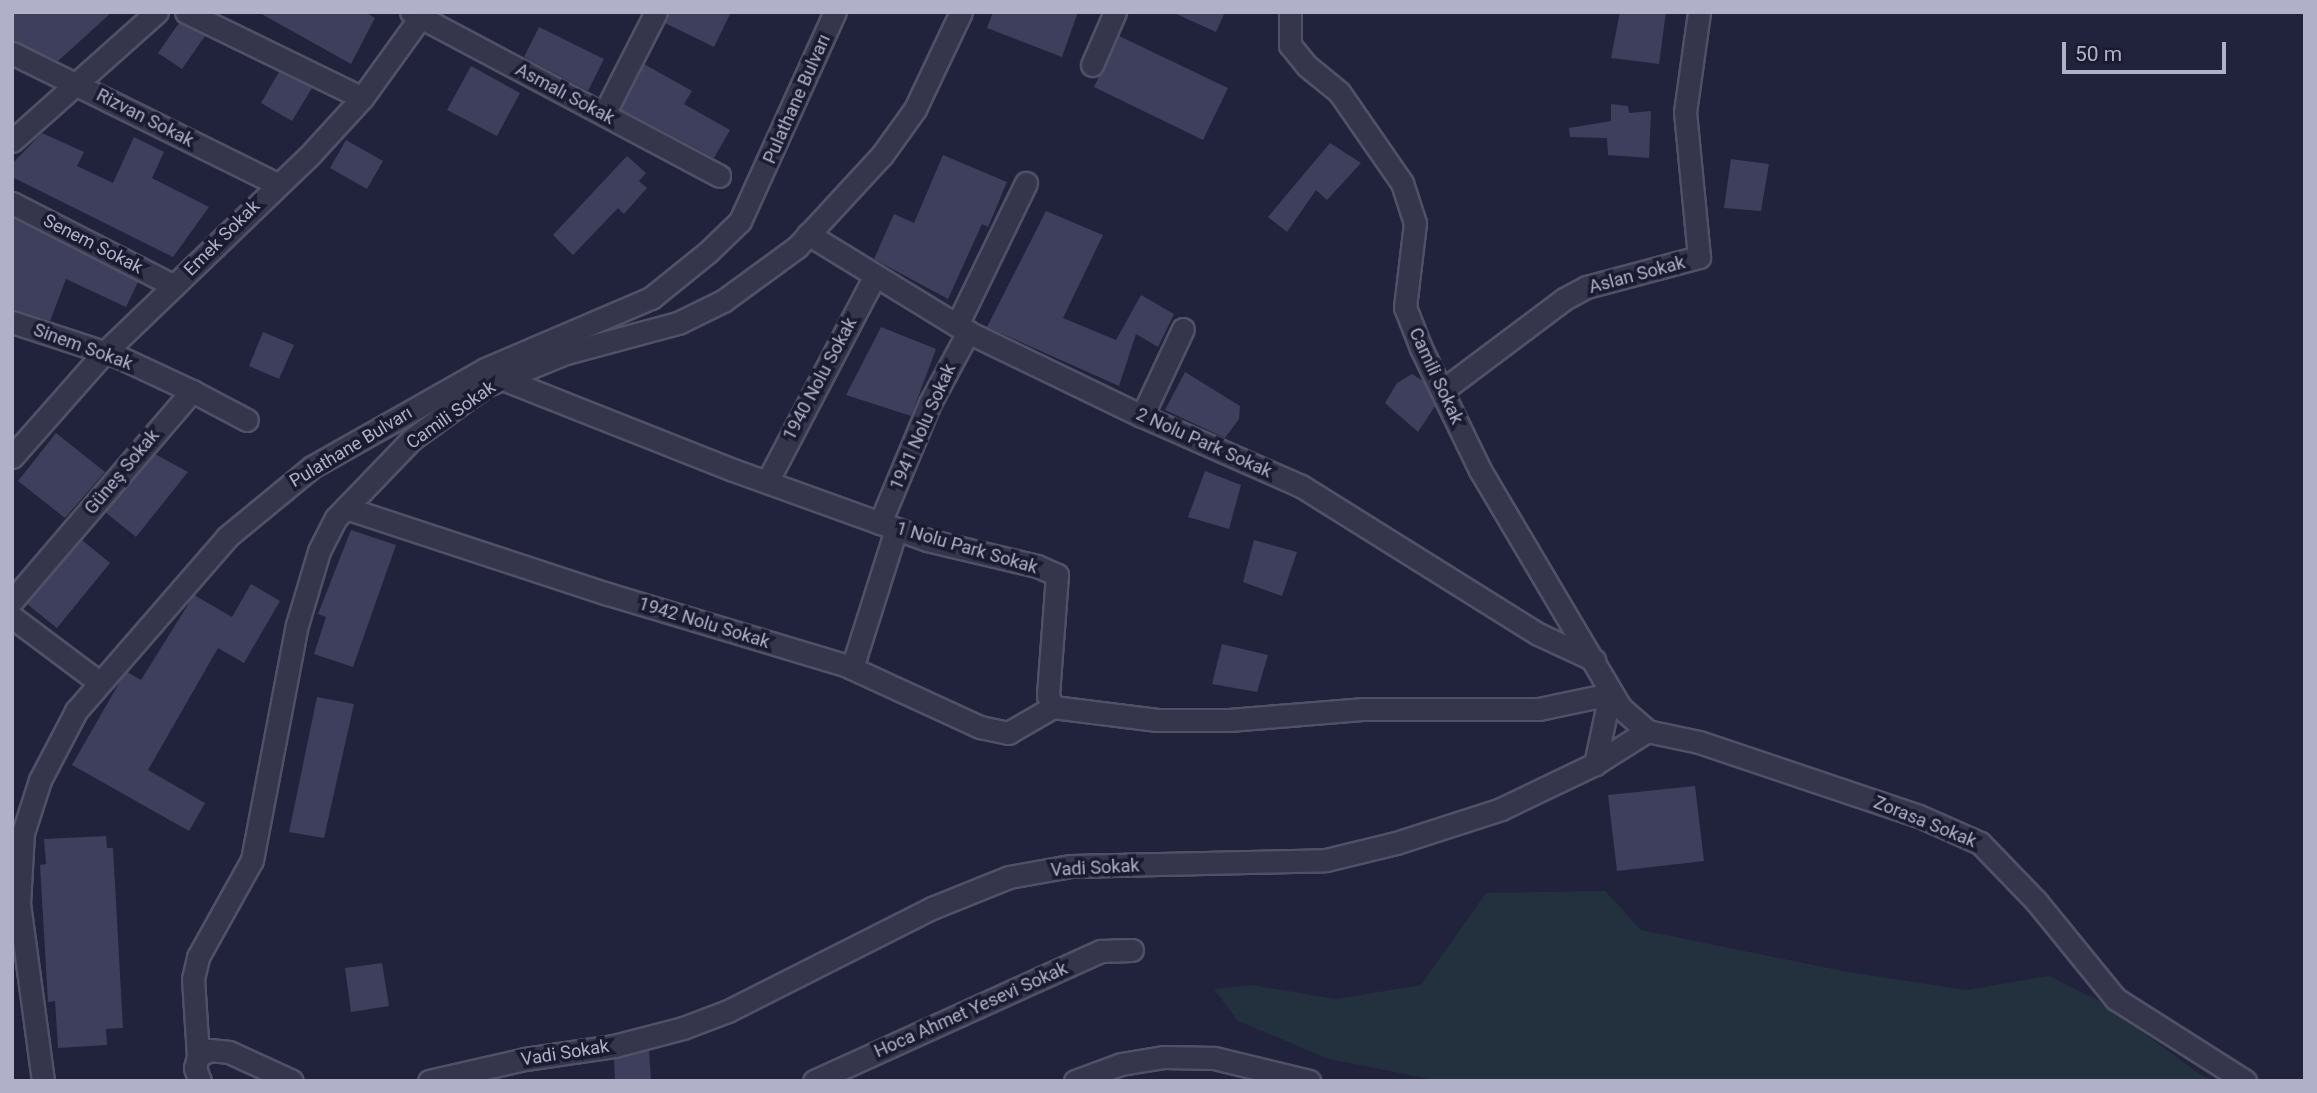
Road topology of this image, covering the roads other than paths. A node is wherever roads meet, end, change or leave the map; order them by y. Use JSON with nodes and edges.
{"nodes":[{"id":1,"x":157,"y":12,"type":"edge"},
{"id":2,"x":186,"y":12,"type":"edge"},
{"id":3,"x":656,"y":12,"type":"edge"},
{"id":4,"x":835,"y":12,"type":"edge"},
{"id":5,"x":961,"y":12,"type":"edge"},
{"id":6,"x":1115,"y":12,"type":"edge"},
{"id":7,"x":1290,"y":12,"type":"edge"},
{"id":8,"x":1699,"y":12,"type":"edge"},
{"id":9,"x":418,"y":14,"type":"edge"},
{"id":10,"x":12,"y":53,"type":"edge"},
{"id":11,"x":1092,"y":65,"type":"dead end"},
{"id":12,"x":76,"y":83,"type":"junction"},
{"id":13,"x":362,"y":98,"type":"junction"},
{"id":14,"x":604,"y":114,"type":"junction"},
{"id":15,"x":12,"y":141,"type":"edge"},
{"id":16,"x":719,"y":176,"type":"dead end"},
{"id":17,"x":1026,"y":183,"type":"dead end"},
{"id":18,"x":277,"y":184,"type":"junction"},
{"id":19,"x":12,"y":203,"type":"edge"},
{"id":20,"x":808,"y":234,"type":"junction"},
{"id":21,"x":874,"y":277,"type":"junction"},
{"id":22,"x":174,"y":286,"type":"junction"},
{"id":23,"x":12,"y":322,"type":"edge"},
{"id":24,"x":962,"y":328,"type":"junction"},
{"id":25,"x":1183,"y":329,"type":"dead end"},
{"id":26,"x":105,"y":352,"type":"junction"},
{"id":27,"x":503,"y":379,"type":"junction"},
{"id":28,"x":1443,"y":390,"type":"junction"},
{"id":29,"x":192,"y":391,"type":"junction"},
{"id":30,"x":1142,"y":416,"type":"junction"},
{"id":31,"x":247,"y":420,"type":"dead end"},
{"id":32,"x":12,"y":457,"type":"edge"},
{"id":33,"x":767,"y":482,"type":"junction"},
{"id":34,"x":346,"y":508,"type":"junction"},
{"id":35,"x":888,"y":526,"type":"junction"},
{"id":36,"x":12,"y":601,"type":"edge"},
{"id":37,"x":12,"y":617,"type":"edge"},
{"id":38,"x":1594,"y":660,"type":"junction"},
{"id":39,"x":852,"y":668,"type":"junction"},
{"id":40,"x":91,"y":676,"type":"dead end"},
{"id":41,"x":1610,"y":694,"type":"junction"},
{"id":42,"x":1053,"y":706,"type":"junction"},
{"id":43,"x":1647,"y":731,"type":"junction"},
{"id":44,"x":1595,"y":764,"type":"junction"},
{"id":45,"x":1132,"y":950,"type":"dead end"},
{"id":46,"x":198,"y":1056,"type":"junction"},
{"id":47,"x":43,"y":1081,"type":"edge"},
{"id":48,"x":200,"y":1081,"type":"edge"},
{"id":49,"x":292,"y":1081,"type":"edge"},
{"id":50,"x":429,"y":1081,"type":"edge"},
{"id":51,"x":814,"y":1081,"type":"edge"},
{"id":52,"x":1075,"y":1081,"type":"edge"},
{"id":53,"x":1309,"y":1081,"type":"edge"},
{"id":54,"x":2245,"y":1081,"type":"edge"}],
"edges":[{"from":1,"to":12,"type":"street"},
{"from":2,"to":13,"type":"street"},
{"from":3,"to":14,"type":"street"},
{"from":4,"to":47,"type":"street","name":"Pulathane Bulvarı"},
{"from":5,"to":20,"type":"street","name":"Camili Sokak"},
{"from":6,"to":11,"type":"street"},
{"from":7,"to":28,"type":"street","name":"Camili Sokak"},
{"from":8,"to":28,"type":"street","name":"Aslan Sokak"},
{"from":9,"to":13,"type":"street","name":"Emek Sokak"},
{"from":9,"to":14,"type":"street","name":"Asmalı Sokak"},
{"from":10,"to":12,"type":"street","name":"Rizvan Sokak"},
{"from":12,"to":15,"type":"street"},
{"from":12,"to":18,"type":"street","name":"Rizvan Sokak"},
{"from":13,"to":18,"type":"street","name":"Emek Sokak"},
{"from":14,"to":16,"type":"street","name":"Asmalı Sokak"},
{"from":17,"to":24,"type":"street","name":"1941 Nolu Sokak"},
{"from":18,"to":22,"type":"street","name":"Emek Sokak"},
{"from":19,"to":22,"type":"street","name":"Senem Sokak"},
{"from":20,"to":21,"type":"street","name":"2 Nolu Park Sokak"},
{"from":20,"to":27,"type":"street","name":"Camili Sokak"},
{"from":21,"to":24,"type":"street","name":"2 Nolu Park Sokak"},
{"from":21,"to":33,"type":"street","name":"1940 Nolu Sokak"},
{"from":22,"to":26,"type":"street","name":"Emek Sokak"},
{"from":23,"to":26,"type":"street","name":"Sinem Sokak"},
{"from":24,"to":30,"type":"street","name":"2 Nolu Park Sokak"},
{"from":24,"to":35,"type":"street","name":"1941 Nolu Sokak"},
{"from":25,"to":30,"type":"street"},
{"from":26,"to":29,"type":"street","name":"Sinem Sokak"},
{"from":26,"to":32,"type":"street","name":"Emek Sokak"},
{"from":27,"to":33,"type":"street","name":"1 Nolu Park Sokak"},
{"from":27,"to":34,"type":"street","name":"Camili Sokak"},
{"from":28,"to":38,"type":"street","name":"Camili Sokak"},
{"from":29,"to":31,"type":"street"},
{"from":29,"to":36,"type":"street","name":"Güneş Sokak"},
{"from":30,"to":38,"type":"street","name":"2 Nolu Park Sokak"},
{"from":33,"to":35,"type":"street","name":"1 Nolu Park Sokak"},
{"from":34,"to":39,"type":"street","name":"1942 Nolu Sokak"},
{"from":34,"to":46,"type":"street","name":"Camili Sokak"},
{"from":35,"to":39,"type":"street","name":"1941 Nolu Sokak"},
{"from":35,"to":42,"type":"street","name":"1 Nolu Park Sokak"},
{"from":37,"to":40,"type":"street"},
{"from":38,"to":41,"type":"street","name":"Camili Sokak"},
{"from":39,"to":42,"type":"street","name":"1942 Nolu Sokak"},
{"from":41,"to":42,"type":"street"},
{"from":41,"to":43,"type":"street","name":"Camili Sokak"},
{"from":41,"to":44,"type":"street"},
{"from":43,"to":44,"type":"street","name":"Vadi Sokak"},
{"from":43,"to":54,"type":"street","name":"Zorasa Sokak"},
{"from":44,"to":50,"type":"street","name":"Vadi Sokak"},
{"from":45,"to":51,"type":"street","name":"Hoca Ahmet Yesevi Sokak"},
{"from":46,"to":48,"type":"street"},
{"from":46,"to":49,"type":"street"},
{"from":52,"to":53,"type":"street"}]}
